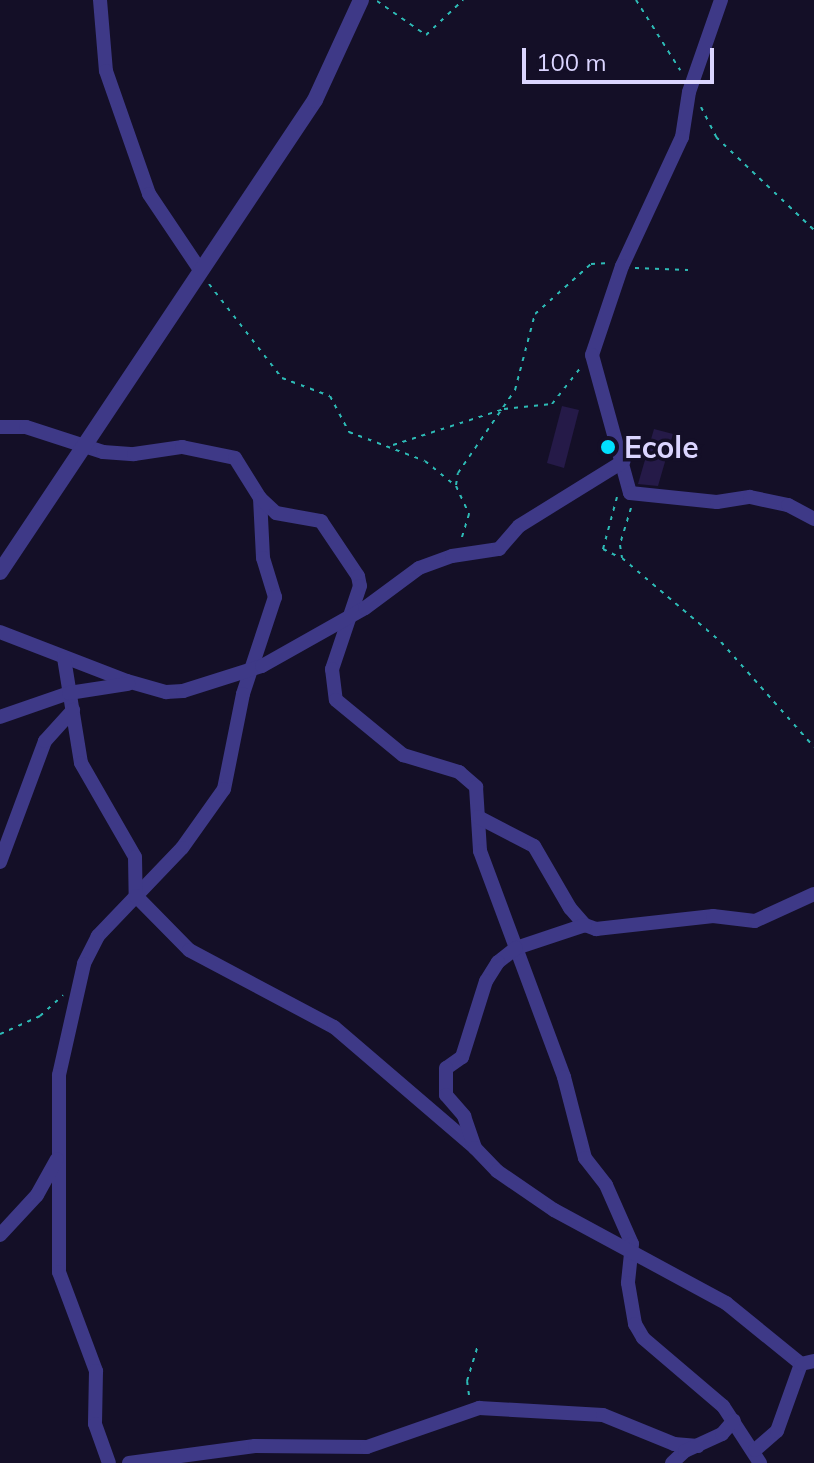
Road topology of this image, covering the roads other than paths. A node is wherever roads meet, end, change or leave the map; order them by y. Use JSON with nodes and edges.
{"nodes":[{"id":1,"x":100,"y":0,"type":"edge"},
{"id":2,"x":361,"y":0,"type":"edge"},
{"id":3,"x":721,"y":0,"type":"edge"},
{"id":4,"x":200,"y":270,"type":"junction"},
{"id":5,"x":0,"y":427,"type":"edge"},
{"id":6,"x":81,"y":449,"type":"junction"},
{"id":7,"x":624,"y":461,"type":"junction"},
{"id":8,"x":260,"y":498,"type":"junction"},
{"id":9,"x":814,"y":519,"type":"edge"},
{"id":10,"x":0,"y":572,"type":"edge"},
{"id":11,"x":350,"y":616,"type":"junction"},
{"id":12,"x":0,"y":632,"type":"edge"},
{"id":13,"x":64,"y":658,"type":"junction"},
{"id":14,"x":251,"y":670,"type":"junction"},
{"id":15,"x":137,"y":683,"type":"junction"},
{"id":16,"x":69,"y":693,"type":"junction"},
{"id":17,"x":73,"y":710,"type":"junction"},
{"id":18,"x":0,"y":717,"type":"edge"},
{"id":19,"x":478,"y":817,"type":"junction"},
{"id":20,"x":0,"y":862,"type":"edge"},
{"id":21,"x":814,"y":894,"type":"edge"},
{"id":22,"x":136,"y":896,"type":"junction"},
{"id":23,"x":585,"y":925,"type":"junction"},
{"id":24,"x":516,"y":948,"type":"junction"},
{"id":25,"x":475,"y":1148,"type":"junction"},
{"id":26,"x":62,"y":1152,"type":"junction"},
{"id":27,"x":0,"y":1235,"type":"edge"},
{"id":28,"x":632,"y":1251,"type":"junction"},
{"id":29,"x":807,"y":1362,"type":"edge"},
{"id":30,"x":734,"y":1420,"type":"junction"},
{"id":31,"x":698,"y":1446,"type":"junction"},
{"id":32,"x":758,"y":1457,"type":"edge"},
{"id":33,"x":109,"y":1463,"type":"edge"},
{"id":34,"x":129,"y":1463,"type":"edge"},
{"id":35,"x":672,"y":1463,"type":"edge"}],
"edges":[{"from":1,"to":4,"type":"street"},
{"from":2,"to":4,"type":"street"},
{"from":3,"to":7,"type":"street"},
{"from":4,"to":6,"type":"street"},
{"from":5,"to":6,"type":"street"},
{"from":6,"to":8,"type":"street"},
{"from":6,"to":10,"type":"street"},
{"from":7,"to":9,"type":"street"},
{"from":7,"to":11,"type":"street"},
{"from":8,"to":11,"type":"street"},
{"from":8,"to":14,"type":"street"},
{"from":11,"to":14,"type":"street"},
{"from":11,"to":19,"type":"street"},
{"from":12,"to":13,"type":"street"},
{"from":13,"to":15,"type":"street"},
{"from":13,"to":16,"type":"street"},
{"from":14,"to":15,"type":"street"},
{"from":14,"to":22,"type":"street"},
{"from":15,"to":16,"type":"street"},
{"from":16,"to":17,"type":"street"},
{"from":16,"to":18,"type":"street"},
{"from":17,"to":20,"type":"street"},
{"from":17,"to":22,"type":"street"},
{"from":19,"to":23,"type":"street"},
{"from":19,"to":24,"type":"street"},
{"from":21,"to":23,"type":"street"},
{"from":22,"to":25,"type":"street"},
{"from":22,"to":26,"type":"street"},
{"from":23,"to":24,"type":"street"},
{"from":24,"to":25,"type":"street"},
{"from":24,"to":28,"type":"street"},
{"from":25,"to":28,"type":"street"},
{"from":26,"to":27,"type":"street"},
{"from":26,"to":33,"type":"street"},
{"from":28,"to":29,"type":"street"},
{"from":28,"to":30,"type":"street"},
{"from":29,"to":32,"type":"street"},
{"from":30,"to":31,"type":"street"},
{"from":30,"to":32,"type":"street"},
{"from":31,"to":34,"type":"street"},
{"from":31,"to":35,"type":"street"}]}
